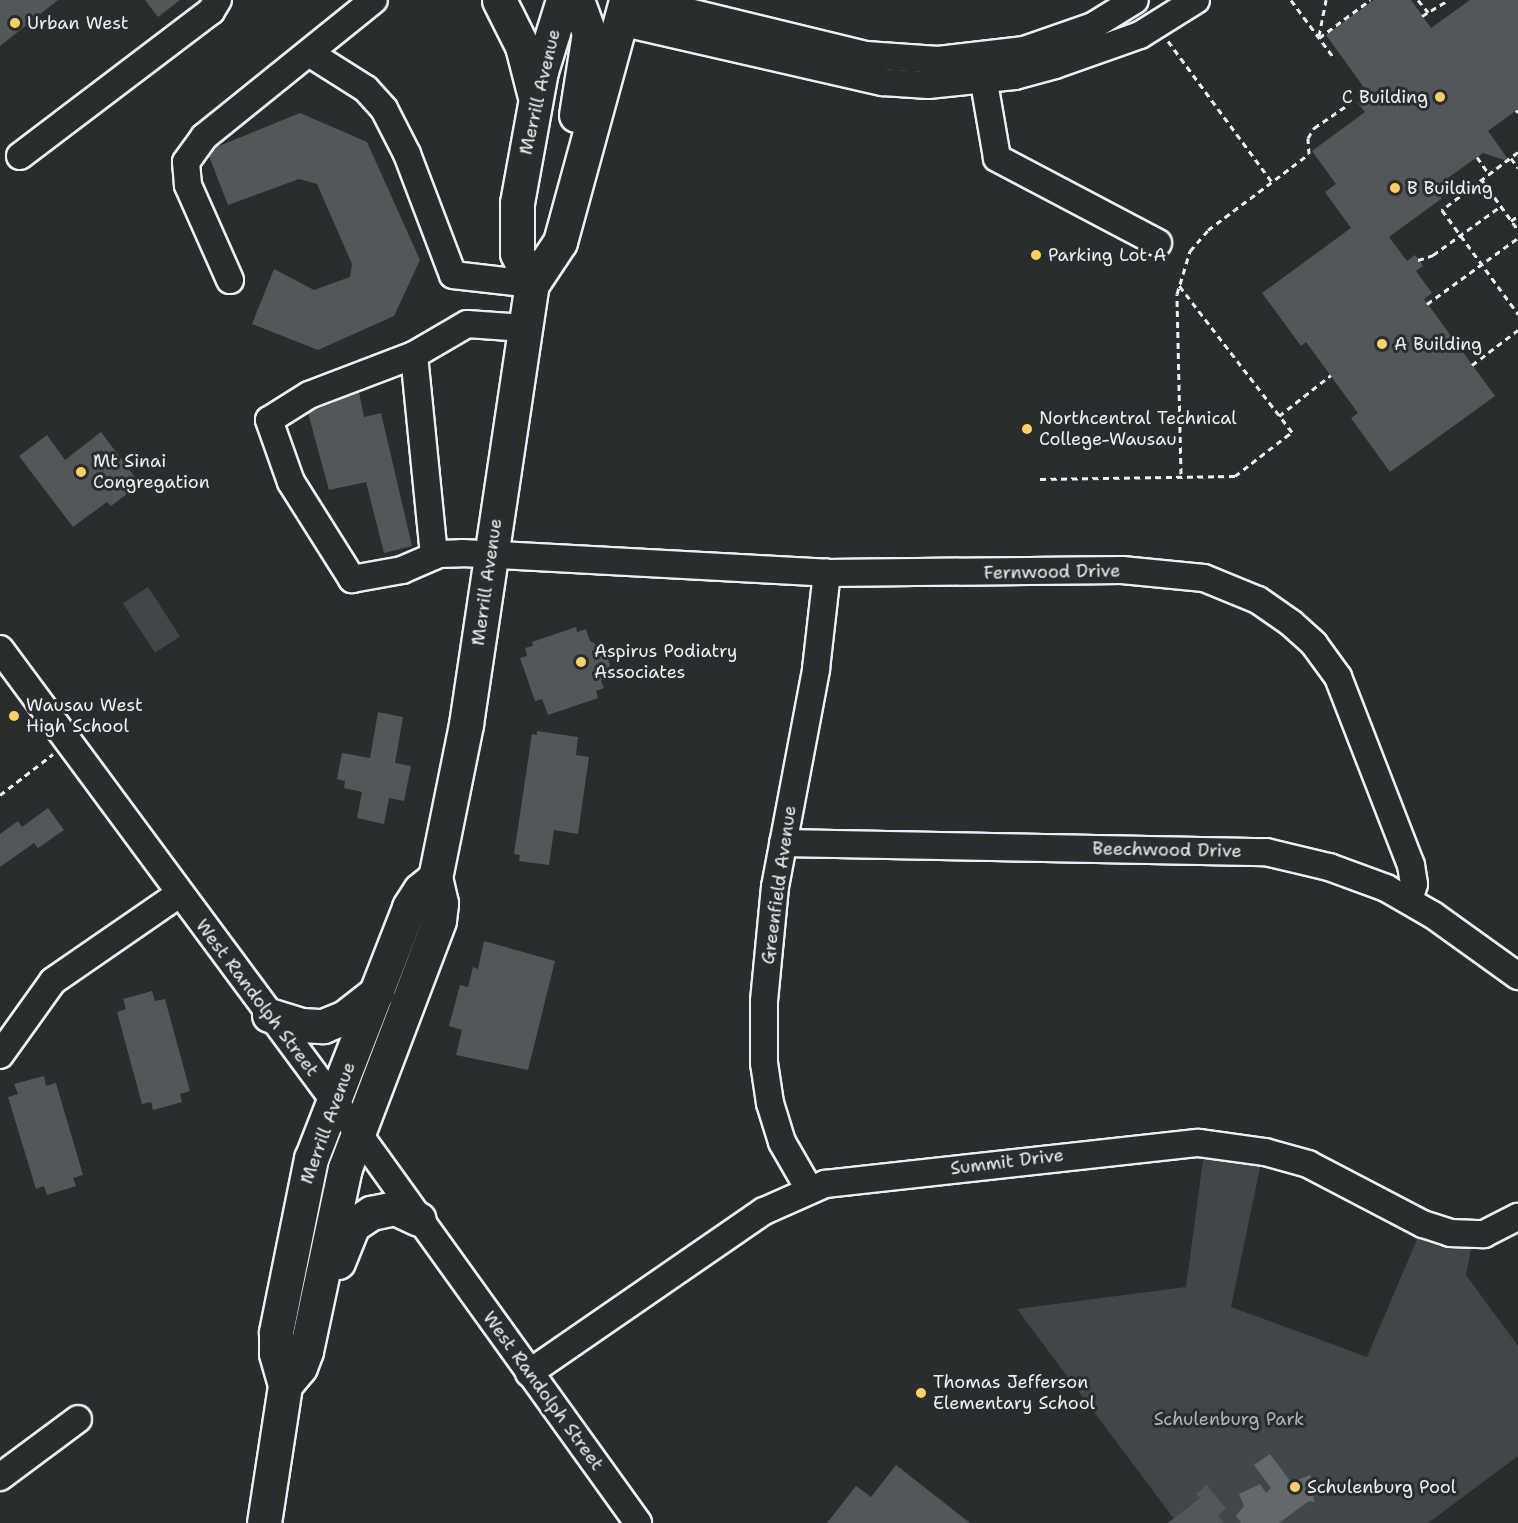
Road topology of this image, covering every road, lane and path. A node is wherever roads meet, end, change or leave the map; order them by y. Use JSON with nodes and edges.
{"nodes":[{"id":1,"x":218,"y":0,"type":"edge"},
{"id":2,"x":374,"y":0,"type":"edge"},
{"id":3,"x":499,"y":0,"type":"edge"},
{"id":4,"x":1135,"y":0,"type":"edge"},
{"id":5,"x":1196,"y":0,"type":"edge"},
{"id":6,"x":1291,"y":0,"type":"edge"},
{"id":7,"x":1326,"y":0,"type":"edge"},
{"id":8,"x":1370,"y":0,"type":"edge"},
{"id":9,"x":1419,"y":0,"type":"edge"},
{"id":10,"x":1449,"y":0,"type":"edge"},
{"id":11,"x":592,"y":4,"type":"edge"},
{"id":12,"x":1428,"y":12,"type":"junction"},
{"id":13,"x":1422,"y":16,"type":"dead end"},
{"id":14,"x":1163,"y":34,"type":"dead end"},
{"id":15,"x":1319,"y":38,"type":"junction"},
{"id":16,"x":309,"y":53,"type":"junction"},
{"id":17,"x":1334,"y":58,"type":"dead end"},
{"id":18,"x":982,"y":69,"type":"junction"},
{"id":19,"x":535,"y":100,"type":"junction"},
{"id":20,"x":1349,"y":104,"type":"dead end"},
{"id":21,"x":1518,"y":152,"type":"edge"},
{"id":22,"x":20,"y":156,"type":"dead end"},
{"id":23,"x":1477,"y":157,"type":"dead end"},
{"id":24,"x":1511,"y":158,"type":"junction"},
{"id":25,"x":1518,"y":168,"type":"edge"},
{"id":26,"x":1489,"y":174,"type":"junction"},
{"id":27,"x":1482,"y":180,"type":"junction"},
{"id":28,"x":1444,"y":181,"type":"dead end"},
{"id":29,"x":1272,"y":182,"type":"junction"},
{"id":30,"x":1457,"y":199,"type":"junction"},
{"id":31,"x":1501,"y":206,"type":"junction"},
{"id":32,"x":1518,"y":216,"type":"edge"},
{"id":33,"x":1511,"y":221,"type":"junction"},
{"id":34,"x":1518,"y":230,"type":"edge"},
{"id":35,"x":1461,"y":235,"type":"junction"},
{"id":36,"x":1518,"y":237,"type":"edge"},
{"id":37,"x":1158,"y":243,"type":"dead end"},
{"id":38,"x":1418,"y":260,"type":"dead end"},
{"id":39,"x":1482,"y":264,"type":"junction"},
{"id":40,"x":230,"y":280,"type":"dead end"},
{"id":41,"x":532,"y":284,"type":"junction"},
{"id":42,"x":1178,"y":284,"type":"junction"},
{"id":43,"x":1427,"y":304,"type":"dead end"},
{"id":44,"x":1518,"y":314,"type":"edge"},
{"id":45,"x":524,"y":328,"type":"junction"},
{"id":46,"x":1518,"y":330,"type":"edge"},
{"id":47,"x":414,"y":355,"type":"junction"},
{"id":48,"x":1472,"y":365,"type":"dead end"},
{"id":49,"x":1331,"y":375,"type":"dead end"},
{"id":50,"x":1279,"y":416,"type":"junction"},
{"id":51,"x":1181,"y":474,"type":"junction"},
{"id":52,"x":1040,"y":479,"type":"dead end"},
{"id":53,"x":492,"y":553,"type":"junction"},
{"id":54,"x":434,"y":556,"type":"junction"},
{"id":55,"x":827,"y":573,"type":"junction"},
{"id":56,"x":0,"y":649,"type":"edge"},
{"id":57,"x":68,"y":743,"type":"junction"},
{"id":58,"x":0,"y":795,"type":"edge"},
{"id":59,"x":783,"y":843,"type":"junction"},
{"id":60,"x":435,"y":878,"type":"junction"},
{"id":61,"x":179,"y":894,"type":"junction"},
{"id":62,"x":1409,"y":900,"type":"junction"},
{"id":63,"x":1518,"y":976,"type":"edge"},
{"id":64,"x":377,"y":992,"type":"junction"},
{"id":65,"x":269,"y":1015,"type":"junction"},
{"id":66,"x":0,"y":1055,"type":"edge"},
{"id":67,"x":334,"y":1101,"type":"junction"},
{"id":68,"x":358,"y":1133,"type":"junction"},
{"id":69,"x":809,"y":1189,"type":"junction"},
{"id":70,"x":1518,"y":1217,"type":"edge"},
{"id":71,"x":419,"y":1219,"type":"junction"},
{"id":72,"x":315,"y":1309,"type":"junction"},
{"id":73,"x":529,"y":1373,"type":"junction"},
{"id":74,"x":285,"y":1385,"type":"junction"},
{"id":75,"x":78,"y":1419,"type":"dead end"},
{"id":76,"x":0,"y":1478,"type":"edge"},
{"id":77,"x":264,"y":1523,"type":"edge"},
{"id":78,"x":638,"y":1523,"type":"edge"}],
"edges":[{"from":1,"to":22,"type":"street"},
{"from":2,"to":16,"type":"street"},
{"from":3,"to":19,"type":"main road"},
{"from":4,"to":18,"type":"street"},
{"from":5,"to":18,"type":"street"},
{"from":6,"to":15,"type":"path"},
{"from":7,"to":15,"type":"path"},
{"from":8,"to":15,"type":"path"},
{"from":9,"to":12,"type":"path"},
{"from":10,"to":12,"type":"path"},
{"from":11,"to":18,"type":"street"},
{"from":11,"to":19,"type":"main road","name":"Merrill Avenue"},
{"from":11,"to":41,"type":"main road","name":"Merrill Avenue"},
{"from":12,"to":13,"type":"path"},
{"from":14,"to":29,"type":"path"},
{"from":15,"to":17,"type":"path"},
{"from":16,"to":40,"type":"street"},
{"from":16,"to":41,"type":"street"},
{"from":18,"to":37,"type":"street"},
{"from":19,"to":41,"type":"main road","name":"Merrill Avenue"},
{"from":20,"to":29,"type":"path"},
{"from":21,"to":24,"type":"path"},
{"from":23,"to":26,"type":"path"},
{"from":24,"to":25,"type":"path"},
{"from":24,"to":26,"type":"path"},
{"from":26,"to":27,"type":"path"},
{"from":27,"to":30,"type":"path"},
{"from":27,"to":31,"type":"path"},
{"from":28,"to":30,"type":"path"},
{"from":29,"to":42,"type":"path"},
{"from":30,"to":35,"type":"path"},
{"from":31,"to":33,"type":"path"},
{"from":31,"to":35,"type":"path"},
{"from":32,"to":33,"type":"path"},
{"from":33,"to":34,"type":"path"},
{"from":35,"to":38,"type":"path"},
{"from":35,"to":39,"type":"path"},
{"from":36,"to":39,"type":"path"},
{"from":39,"to":43,"type":"path"},
{"from":39,"to":44,"type":"path"},
{"from":41,"to":45,"type":"main road","name":"Merrill Avenue"},
{"from":42,"to":50,"type":"path"},
{"from":42,"to":51,"type":"path"},
{"from":45,"to":47,"type":"street"},
{"from":45,"to":53,"type":"main road","name":"Merrill Avenue"},
{"from":46,"to":48,"type":"path"},
{"from":47,"to":54,"type":"street"},
{"from":47,"to":54,"type":"street"},
{"from":49,"to":50,"type":"path"},
{"from":50,"to":51,"type":"path"},
{"from":51,"to":52,"type":"path"},
{"from":53,"to":54,"type":"street","name":"Fernwood Drive"},
{"from":53,"to":55,"type":"street","name":"Fernwood Drive"},
{"from":53,"to":60,"type":"main road","name":"Merrill Avenue"},
{"from":55,"to":59,"type":"street","name":"Greenfield Avenue"},
{"from":55,"to":62,"type":"street","name":"Fernwood Drive"},
{"from":56,"to":57,"type":"street","name":"West Randolph Street"},
{"from":57,"to":58,"type":"path"},
{"from":57,"to":61,"type":"street","name":"West Randolph Street"},
{"from":59,"to":62,"type":"street","name":"Beechwood Drive"},
{"from":59,"to":69,"type":"street","name":"Greenfield Avenue"},
{"from":60,"to":64,"type":"main road","name":"Merrill Avenue"},
{"from":60,"to":68,"type":"main road","name":"Merrill Avenue"},
{"from":61,"to":65,"type":"street","name":"West Randolph Street"},
{"from":61,"to":66,"type":"street"},
{"from":62,"to":63,"type":"street","name":"Beechwood Drive"},
{"from":64,"to":65,"type":"main road"},
{"from":64,"to":67,"type":"main road","name":"Merrill Avenue"},
{"from":65,"to":67,"type":"street","name":"West Randolph Street"},
{"from":67,"to":68,"type":"street","name":"West Randolph Street"},
{"from":67,"to":74,"type":"main road","name":"Merrill Avenue"},
{"from":68,"to":71,"type":"street","name":"West Randolph Street"},
{"from":68,"to":72,"type":"main road","name":"Merrill Avenue"},
{"from":69,"to":70,"type":"street","name":"Summit Drive"},
{"from":69,"to":73,"type":"street","name":"Summit Drive"},
{"from":71,"to":72,"type":"main road"},
{"from":71,"to":73,"type":"street","name":"West Randolph Street"},
{"from":72,"to":74,"type":"main road","name":"Merrill Avenue"},
{"from":73,"to":78,"type":"street","name":"West Randolph Street"},
{"from":74,"to":77,"type":"main road","name":"Merrill Avenue"},
{"from":75,"to":76,"type":"street"}]}
